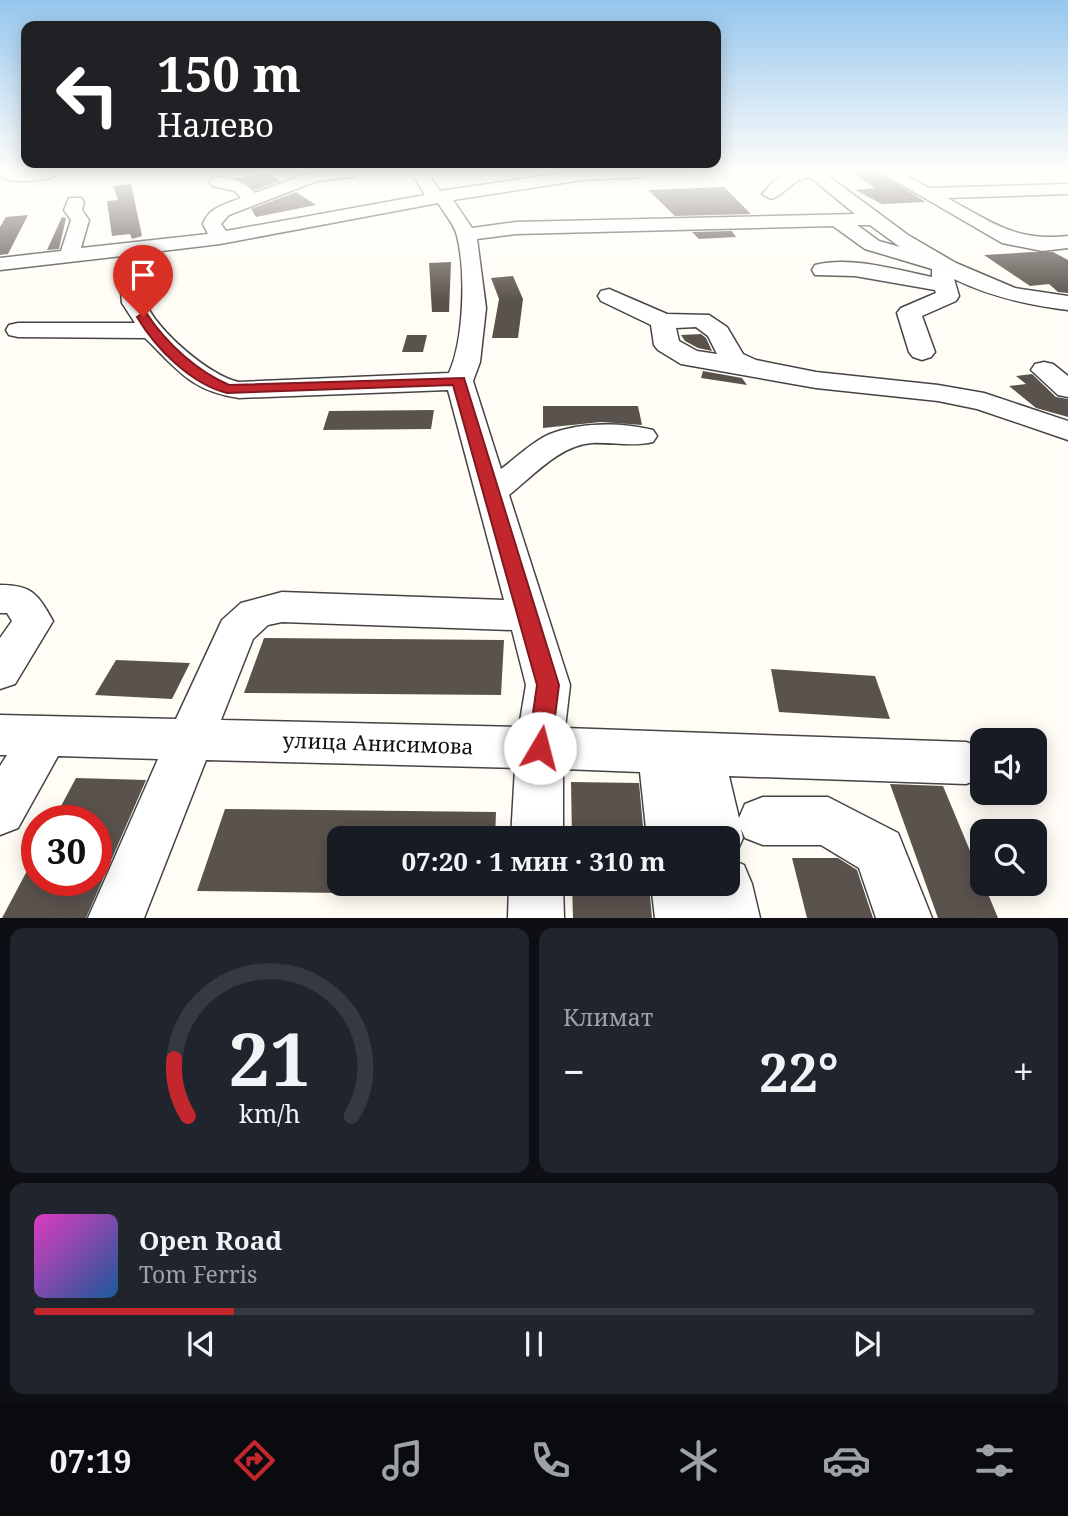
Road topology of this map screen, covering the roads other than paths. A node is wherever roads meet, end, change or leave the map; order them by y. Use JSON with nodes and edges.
{"nodes":[{"id":1,"x":76,"y":215,"type":"edge"},
{"id":2,"x":218,"y":215,"type":"edge"},
{"id":3,"x":306,"y":215,"type":"edge"},
{"id":4,"x":453,"y":215,"type":"edge"},
{"id":5,"x":868,"y":215,"type":"edge"},
{"id":6,"x":894,"y":215,"type":"edge"},
{"id":7,"x":966,"y":215,"type":"edge"},
{"id":8,"x":873,"y":219,"type":"junction"},
{"id":9,"x":904,"y":219,"type":"dead end"},
{"id":10,"x":837,"y":220,"type":"junction"},
{"id":11,"x":467,"y":234,"type":"junction"},
{"id":12,"x":220,"y":238,"type":"junction"},
{"id":13,"x":1068,"y":242,"type":"edge"},
{"id":14,"x":155,"y":246,"type":"junction"},
{"id":15,"x":71,"y":255,"type":"junction"},
{"id":16,"x":0,"y":264,"type":"edge"},
{"id":17,"x":823,"y":270,"type":"dead end"},
{"id":18,"x":945,"y":282,"type":"junction"},
{"id":19,"x":1002,"y":291,"type":"junction"},
{"id":20,"x":609,"y":296,"type":"dead end"},
{"id":21,"x":1062,"y":305,"type":"edge"},
{"id":22,"x":663,"y":321,"type":"junction"},
{"id":23,"x":18,"y":330,"type":"dead end"},
{"id":24,"x":152,"y":331,"type":"junction"},
{"id":25,"x":922,"y":352,"type":"dead end"},
{"id":26,"x":748,"y":368,"type":"junction"},
{"id":27,"x":1044,"y":370,"type":"dead end"},
{"id":28,"x":459,"y":381,"type":"junction"},
{"id":29,"x":1068,"y":389,"type":"edge"},
{"id":30,"x":1068,"y":431,"type":"edge"},
{"id":31,"x":642,"y":436,"type":"dead end"},
{"id":32,"x":492,"y":492,"type":"junction"},
{"id":33,"x":0,"y":599,"type":"edge"},
{"id":34,"x":530,"y":616,"type":"junction"},
{"id":35,"x":0,"y":672,"type":"edge"},
{"id":36,"x":22,"y":736,"type":"edge"},
{"id":37,"x":192,"y":738,"type":"junction"},
{"id":38,"x":540,"y":748,"type":"junction"},
{"id":39,"x":681,"y":753,"type":"junction"},
{"id":40,"x":966,"y":763,"type":"dead end"},
{"id":41,"x":0,"y":811,"type":"edge"},
{"id":42,"x":764,"y":821,"type":"dead end"},
{"id":43,"x":537,"y":826,"type":"edge"},
{"id":44,"x":674,"y":826,"type":"edge"},
{"id":45,"x":712,"y":826,"type":"edge"},
{"id":46,"x":537,"y":896,"type":"edge"},
{"id":47,"x":680,"y":896,"type":"edge"},
{"id":48,"x":727,"y":896,"type":"edge"},
{"id":49,"x":116,"y":918,"type":"edge"},
{"id":50,"x":536,"y":918,"type":"edge"},
{"id":51,"x":683,"y":918,"type":"edge"},
{"id":52,"x":732,"y":918,"type":"edge"},
{"id":53,"x":904,"y":918,"type":"edge"}],
"edges":[{"from":1,"to":15,"type":"street"},
{"from":2,"to":12,"type":"street"},
{"from":3,"to":12,"type":"street"},
{"from":4,"to":11,"type":"street"},
{"from":5,"to":8,"type":"street"},
{"from":6,"to":9,"type":"street"},
{"from":7,"to":13,"type":"street"},
{"from":8,"to":10,"type":"street"},
{"from":8,"to":18,"type":"street"},
{"from":10,"to":11,"type":"street"},
{"from":10,"to":18,"type":"street"},
{"from":11,"to":28,"type":"street"},
{"from":12,"to":14,"type":"street"},
{"from":14,"to":15,"type":"street"},
{"from":14,"to":24,"type":"street"},
{"from":15,"to":16,"type":"street"},
{"from":17,"to":18,"type":"street"},
{"from":18,"to":19,"type":"street"},
{"from":18,"to":19,"type":"street"},
{"from":18,"to":25,"type":"street"},
{"from":19,"to":21,"type":"street"},
{"from":20,"to":22,"type":"street"},
{"from":22,"to":26,"type":"street"},
{"from":22,"to":26,"type":"street"},
{"from":23,"to":24,"type":"street"},
{"from":24,"to":28,"type":"street"},
{"from":26,"to":30,"type":"street"},
{"from":27,"to":29,"type":"street"},
{"from":28,"to":32,"type":"street"},
{"from":31,"to":32,"type":"street"},
{"from":32,"to":34,"type":"street"},
{"from":33,"to":35,"type":"street"},
{"from":34,"to":37,"type":"street"},
{"from":34,"to":38,"type":"street"},
{"from":36,"to":37,"type":"street","name":"улица Анисимова"},
{"from":36,"to":41,"type":"street"},
{"from":37,"to":38,"type":"street","name":"улица Анисимова"},
{"from":37,"to":49,"type":"street"},
{"from":38,"to":39,"type":"street","name":"улица Анисимова"},
{"from":38,"to":43,"type":"street"},
{"from":39,"to":40,"type":"street","name":"улица Анисимова"},
{"from":39,"to":44,"type":"street"},
{"from":39,"to":45,"type":"street"},
{"from":42,"to":53,"type":"street"},
{"from":46,"to":50,"type":"street"},
{"from":47,"to":51,"type":"street"},
{"from":48,"to":52,"type":"street"}]}
